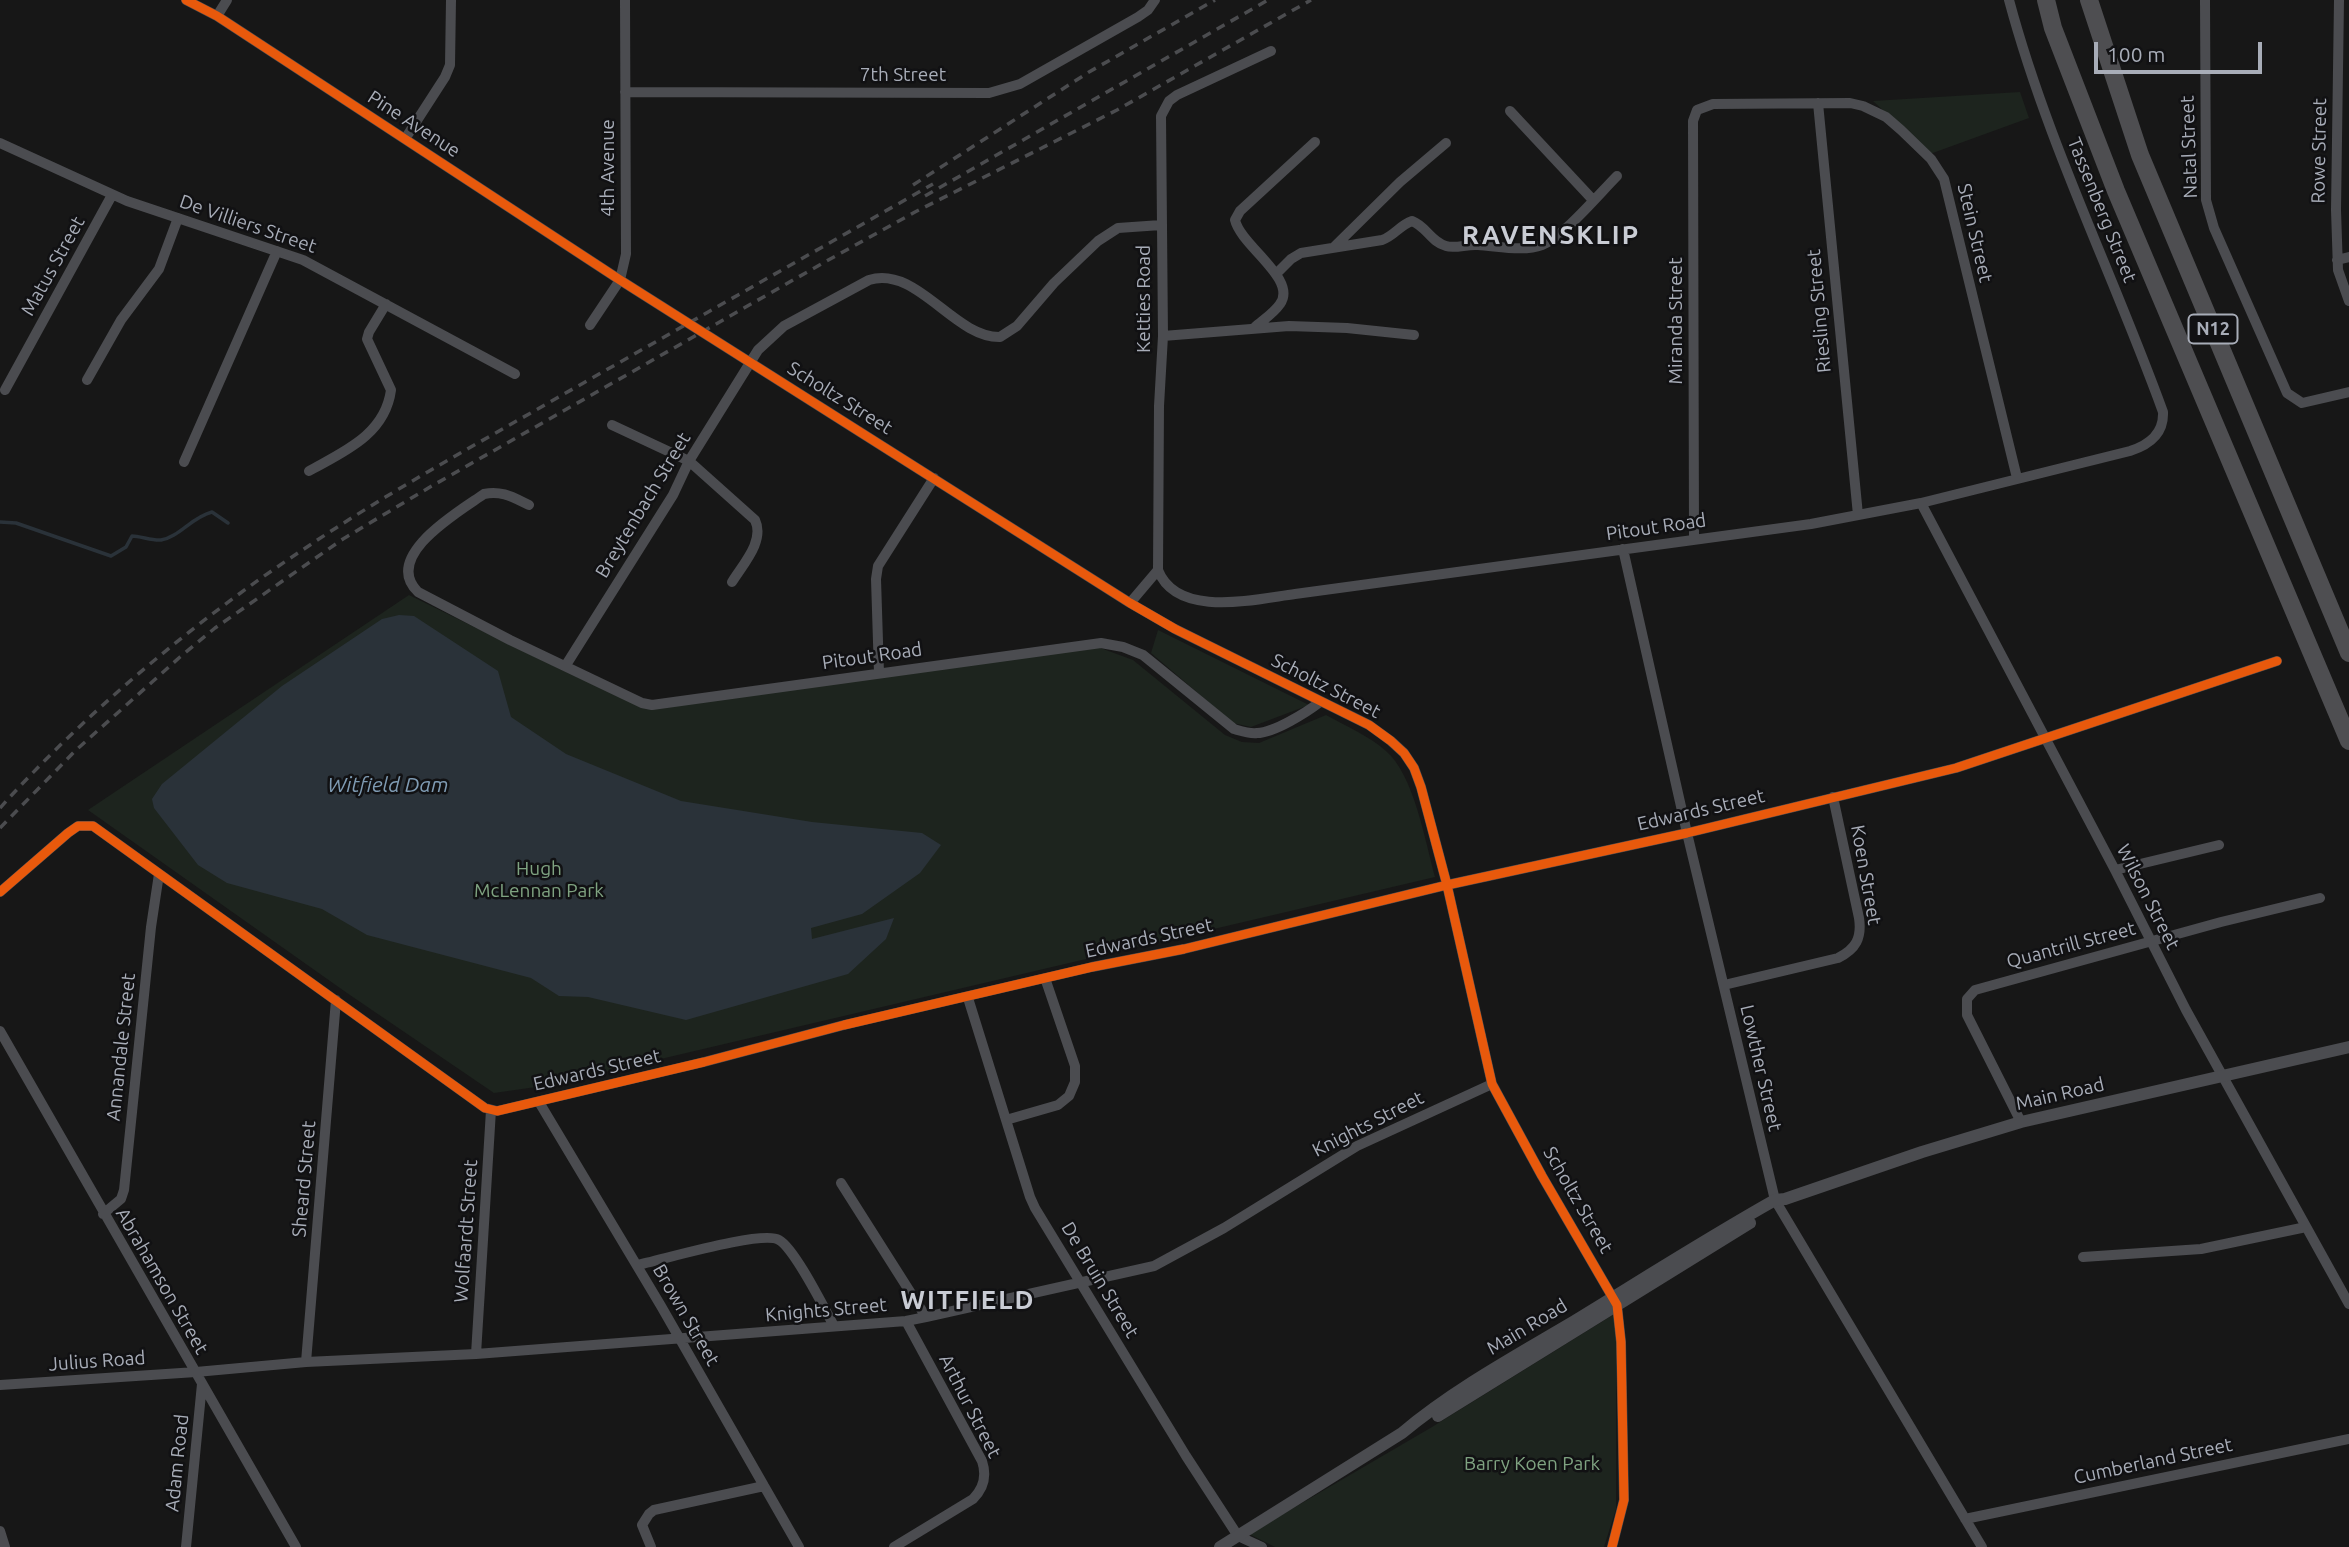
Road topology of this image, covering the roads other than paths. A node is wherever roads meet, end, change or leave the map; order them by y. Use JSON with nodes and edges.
{"nodes":[{"id":1,"x":186,"y":0,"type":"edge"},
{"id":2,"x":227,"y":0,"type":"edge"},
{"id":3,"x":451,"y":0,"type":"edge"},
{"id":4,"x":625,"y":0,"type":"edge"},
{"id":5,"x":1155,"y":0,"type":"edge"},
{"id":6,"x":2009,"y":0,"type":"edge"},
{"id":7,"x":2046,"y":0,"type":"edge"},
{"id":8,"x":2089,"y":0,"type":"edge"},
{"id":9,"x":2205,"y":0,"type":"edge"},
{"id":10,"x":2339,"y":0,"type":"edge"},
{"id":11,"x":217,"y":16,"type":"junction"},
{"id":12,"x":1271,"y":51,"type":"dead end"},
{"id":13,"x":625,"y":92,"type":"junction"},
{"id":14,"x":1818,"y":103,"type":"junction"},
{"id":15,"x":1702,"y":107,"type":"joint"},
{"id":16,"x":1510,"y":111,"type":"dead end"},
{"id":17,"x":405,"y":139,"type":"junction"},
{"id":18,"x":1315,"y":142,"type":"dead end"},
{"id":19,"x":0,"y":143,"type":"edge"},
{"id":20,"x":1446,"y":143,"type":"dead end"},
{"id":21,"x":1617,"y":176,"type":"dead end"},
{"id":22,"x":112,"y":195,"type":"junction"},
{"id":23,"x":1593,"y":200,"type":"junction"},
{"id":24,"x":178,"y":218,"type":"junction"},
{"id":25,"x":1161,"y":225,"type":"junction"},
{"id":26,"x":1333,"y":248,"type":"junction"},
{"id":27,"x":277,"y":251,"type":"junction"},
{"id":28,"x":2349,"y":257,"type":"edge"},
{"id":29,"x":2337,"y":260,"type":"junction"},
{"id":30,"x":1276,"y":274,"type":"junction"},
{"id":31,"x":620,"y":280,"type":"junction"},
{"id":32,"x":2349,"y":301,"type":"edge"},
{"id":33,"x":386,"y":304,"type":"junction"},
{"id":34,"x":590,"y":325,"type":"dead end"},
{"id":35,"x":1255,"y":327,"type":"junction"},
{"id":36,"x":1414,"y":335,"type":"dead end"},
{"id":37,"x":1163,"y":336,"type":"junction"},
{"id":38,"x":748,"y":362,"type":"junction"},
{"id":39,"x":515,"y":374,"type":"dead end"},
{"id":40,"x":87,"y":380,"type":"dead end"},
{"id":41,"x":5,"y":390,"type":"dead end"},
{"id":42,"x":2349,"y":392,"type":"edge"},
{"id":43,"x":612,"y":425,"type":"dead end"},
{"id":44,"x":2159,"y":431,"type":"joint"},
{"id":45,"x":689,"y":461,"type":"junction"},
{"id":46,"x":184,"y":462,"type":"dead end"},
{"id":47,"x":309,"y":471,"type":"dead end"},
{"id":48,"x":934,"y":478,"type":"junction"},
{"id":49,"x":2017,"y":478,"type":"junction"},
{"id":50,"x":1921,"y":503,"type":"junction"},
{"id":51,"x":529,"y":506,"type":"dead end"},
{"id":52,"x":1857,"y":515,"type":"junction"},
{"id":53,"x":1694,"y":540,"type":"junction"},
{"id":54,"x":1623,"y":549,"type":"junction"},
{"id":55,"x":1158,"y":570,"type":"junction"},
{"id":56,"x":732,"y":582,"type":"dead end"},
{"id":57,"x":1130,"y":603,"type":"junction"},
{"id":58,"x":2349,"y":653,"type":"edge"},
{"id":59,"x":2277,"y":661,"type":"dead end"},
{"id":60,"x":566,"y":665,"type":"junction"},
{"id":61,"x":879,"y":673,"type":"junction"},
{"id":62,"x":1320,"y":702,"type":"junction"},
{"id":63,"x":2045,"y":738,"type":"junction"},
{"id":64,"x":2349,"y":741,"type":"edge"},
{"id":65,"x":1833,"y":797,"type":"junction"},
{"id":66,"x":1687,"y":833,"type":"junction"},
{"id":67,"x":2219,"y":845,"type":"dead end"},
{"id":68,"x":2115,"y":870,"type":"junction"},
{"id":69,"x":159,"y":874,"type":"junction"},
{"id":70,"x":1447,"y":885,"type":"junction"},
{"id":71,"x":0,"y":892,"type":"edge"},
{"id":72,"x":2320,"y":898,"type":"dead end"},
{"id":73,"x":2151,"y":942,"type":"junction"},
{"id":74,"x":1045,"y":978,"type":"junction"},
{"id":75,"x":1724,"y":985,"type":"junction"},
{"id":76,"x":968,"y":998,"type":"junction"},
{"id":77,"x":336,"y":1000,"type":"junction"},
{"id":78,"x":0,"y":1031,"type":"edge"},
{"id":79,"x":2349,"y":1047,"type":"edge"},
{"id":80,"x":2225,"y":1076,"type":"junction"},
{"id":81,"x":1492,"y":1084,"type":"junction"},
{"id":82,"x":539,"y":1102,"type":"junction"},
{"id":83,"x":491,"y":1110,"type":"junction"},
{"id":84,"x":1006,"y":1120,"type":"junction"},
{"id":85,"x":2021,"y":1122,"type":"junction"},
{"id":86,"x":841,"y":1183,"type":"dead end"},
{"id":87,"x":1779,"y":1202,"type":"junction"},
{"id":88,"x":103,"y":1214,"type":"junction"},
{"id":89,"x":2306,"y":1227,"type":"junction"},
{"id":90,"x":2083,"y":1257,"type":"dead end"},
{"id":91,"x":637,"y":1265,"type":"junction"},
{"id":92,"x":1080,"y":1281,"type":"junction"},
{"id":93,"x":1616,"y":1301,"type":"junction"},
{"id":94,"x":2349,"y":1304,"type":"edge"},
{"id":95,"x":926,"y":1317,"type":"junction"},
{"id":96,"x":906,"y":1321,"type":"junction"},
{"id":97,"x":834,"y":1326,"type":"junction"},
{"id":98,"x":679,"y":1339,"type":"junction"},
{"id":99,"x":476,"y":1354,"type":"junction"},
{"id":100,"x":306,"y":1362,"type":"junction"},
{"id":101,"x":196,"y":1372,"type":"junction"},
{"id":102,"x":202,"y":1383,"type":"junction"},
{"id":103,"x":0,"y":1385,"type":"edge"},
{"id":104,"x":2349,"y":1439,"type":"edge"},
{"id":105,"x":764,"y":1486,"type":"junction"},
{"id":106,"x":1965,"y":1519,"type":"junction"},
{"id":107,"x":0,"y":1531,"type":"edge"},
{"id":108,"x":1238,"y":1536,"type":"junction"},
{"id":109,"x":5,"y":1547,"type":"edge"},
{"id":110,"x":186,"y":1547,"type":"edge"},
{"id":111,"x":296,"y":1547,"type":"edge"},
{"id":112,"x":651,"y":1547,"type":"edge"},
{"id":113,"x":799,"y":1547,"type":"edge"},
{"id":114,"x":894,"y":1547,"type":"edge"},
{"id":115,"x":1220,"y":1547,"type":"edge"},
{"id":116,"x":1262,"y":1547,"type":"edge"},
{"id":117,"x":1612,"y":1547,"type":"edge"},
{"id":118,"x":1982,"y":1547,"type":"edge"}],
"edges":[{"from":1,"to":11,"type":"street","name":"Pine Avenue"},
{"from":2,"to":11,"type":"street"},
{"from":3,"to":17,"type":"street"},
{"from":4,"to":13,"type":"street","name":"4th Avenue"},
{"from":5,"to":13,"type":"street","name":"7th Street"},
{"from":6,"to":44,"type":"street","name":"Tassenberg Street"},
{"from":7,"to":64,"type":"highway","number":"N12"},
{"from":8,"to":58,"type":"highway","number":"N12"},
{"from":9,"to":42,"type":"street","name":"Natal Street"},
{"from":10,"to":29,"type":"street","name":"Rowe Street"},
{"from":11,"to":17,"type":"street","name":"Pine Avenue"},
{"from":12,"to":25,"type":"street","name":"Ketties Road"},
{"from":13,"to":31,"type":"street","name":"4th Avenue"},
{"from":14,"to":15,"type":"street","name":"Stein Street"},
{"from":14,"to":49,"type":"street","name":"Stein Street"},
{"from":14,"to":52,"type":"street","name":"Riesling Street"},
{"from":15,"to":53,"type":"street","name":"Miranda Street"},
{"from":16,"to":23,"type":"street"},
{"from":17,"to":31,"type":"street","name":"Pine Avenue"},
{"from":18,"to":30,"type":"street"},
{"from":19,"to":22,"type":"street","name":"De Villiers Street"},
{"from":20,"to":26,"type":"street"},
{"from":21,"to":23,"type":"street"},
{"from":22,"to":24,"type":"street","name":"De Villiers Street"},
{"from":22,"to":41,"type":"street","name":"Matus Street"},
{"from":23,"to":26,"type":"street"},
{"from":24,"to":27,"type":"street","name":"De Villiers Street"},
{"from":24,"to":40,"type":"street"},
{"from":25,"to":37,"type":"street","name":"Ketties Road"},
{"from":25,"to":38,"type":"street","name":"Breytenbach Street"},
{"from":26,"to":30,"type":"street"},
{"from":27,"to":33,"type":"street","name":"De Villiers Street"},
{"from":27,"to":46,"type":"street"},
{"from":28,"to":29,"type":"street"},
{"from":29,"to":32,"type":"street","name":"Rowe Street"},
{"from":30,"to":35,"type":"street"},
{"from":31,"to":34,"type":"street","name":"4th Avenue"},
{"from":31,"to":38,"type":"street","name":"Scholtz Street"},
{"from":33,"to":39,"type":"street","name":"De Villiers Street"},
{"from":33,"to":47,"type":"street"},
{"from":35,"to":36,"type":"street"},
{"from":35,"to":37,"type":"street"},
{"from":37,"to":55,"type":"street","name":"Ketties Road"},
{"from":38,"to":45,"type":"street","name":"Breytenbach Street"},
{"from":38,"to":48,"type":"street","name":"Scholtz Street"},
{"from":43,"to":45,"type":"street"},
{"from":44,"to":49,"type":"street","name":"Pitout Road"},
{"from":45,"to":56,"type":"street"},
{"from":45,"to":60,"type":"street","name":"Breytenbach Street"},
{"from":48,"to":57,"type":"street","name":"Scholtz Street"},
{"from":48,"to":61,"type":"street"},
{"from":49,"to":50,"type":"street","name":"Pitout Road"},
{"from":50,"to":52,"type":"street","name":"Pitout Road"},
{"from":50,"to":63,"type":"street","name":"Wilson Street"},
{"from":51,"to":60,"type":"street","name":"Pitout Road"},
{"from":52,"to":53,"type":"street","name":"Pitout Road"},
{"from":53,"to":54,"type":"street","name":"Pitout Road"},
{"from":54,"to":55,"type":"street","name":"Pitout Road"},
{"from":54,"to":66,"type":"street","name":"Lowther Street"},
{"from":55,"to":57,"type":"street"},
{"from":57,"to":62,"type":"street","name":"Scholtz Street"},
{"from":59,"to":63,"type":"street","name":"Edwards Street"},
{"from":60,"to":61,"type":"street","name":"Pitout Road"},
{"from":61,"to":62,"type":"street","name":"Pitout Road"},
{"from":62,"to":70,"type":"street","name":"Scholtz Street"},
{"from":63,"to":65,"type":"street","name":"Edwards Street"},
{"from":63,"to":68,"type":"street","name":"Wilson Street"},
{"from":65,"to":66,"type":"street","name":"Edwards Street"},
{"from":65,"to":75,"type":"street","name":"Koen Street"},
{"from":66,"to":70,"type":"street","name":"Edwards Street"},
{"from":66,"to":75,"type":"street","name":"Lowther Street"},
{"from":67,"to":68,"type":"street"},
{"from":68,"to":73,"type":"street","name":"Wilson Street"},
{"from":69,"to":71,"type":"street"},
{"from":69,"to":77,"type":"street"},
{"from":69,"to":88,"type":"street","name":"Annandale Street"},
{"from":70,"to":74,"type":"street","name":"Edwards Street"},
{"from":70,"to":81,"type":"street","name":"Scholtz Street"},
{"from":72,"to":73,"type":"street","name":"Quantrill Street"},
{"from":73,"to":80,"type":"street","name":"Wilson Street"},
{"from":73,"to":85,"type":"street","name":"Quantrill Street"},
{"from":74,"to":76,"type":"street","name":"Edwards Street"},
{"from":74,"to":84,"type":"street"},
{"from":75,"to":87,"type":"street","name":"Lowther Street"},
{"from":76,"to":82,"type":"street","name":"Edwards Street"},
{"from":76,"to":84,"type":"street","name":"De Bruin Street"},
{"from":77,"to":83,"type":"street"},
{"from":77,"to":100,"type":"street","name":"Sheard Street"},
{"from":78,"to":88,"type":"street","name":"Abrahamson Street"},
{"from":79,"to":80,"type":"street","name":"Main Road"},
{"from":80,"to":85,"type":"street","name":"Main Road"},
{"from":80,"to":89,"type":"street","name":"Wilson Street"},
{"from":81,"to":92,"type":"street","name":"Knights Street"},
{"from":81,"to":93,"type":"street","name":"Scholtz Street"},
{"from":82,"to":83,"type":"street","name":"Edwards Street"},
{"from":82,"to":91,"type":"street","name":"Brown Street"},
{"from":83,"to":99,"type":"street","name":"Wolfaardt Street"},
{"from":84,"to":92,"type":"street","name":"De Bruin Street"},
{"from":85,"to":87,"type":"street","name":"Main Road"},
{"from":86,"to":95,"type":"street"},
{"from":87,"to":93,"type":"street","name":"Main Road"},
{"from":87,"to":106,"type":"street","name":"Lowther Street"},
{"from":88,"to":101,"type":"street","name":"Abrahamson Street"},
{"from":89,"to":90,"type":"street"},
{"from":89,"to":94,"type":"street","name":"Wilson Street"},
{"from":91,"to":97,"type":"street"},
{"from":91,"to":98,"type":"street","name":"Brown Street"},
{"from":92,"to":95,"type":"street","name":"Knights Street"},
{"from":92,"to":108,"type":"street","name":"De Bruin Street"},
{"from":93,"to":108,"type":"street","name":"Main Road"},
{"from":93,"to":117,"type":"street","name":"Scholtz Street"},
{"from":95,"to":96,"type":"street","name":"Knights Street"},
{"from":96,"to":97,"type":"street","name":"Knights Street"},
{"from":96,"to":114,"type":"street","name":"Arthur Street"},
{"from":97,"to":98,"type":"street","name":"Knights Street"},
{"from":98,"to":99,"type":"street","name":"Knights Street"},
{"from":98,"to":105,"type":"street","name":"Brown Street"},
{"from":99,"to":100,"type":"street","name":"Knights Street"},
{"from":100,"to":101,"type":"street","name":"Knights Street"},
{"from":101,"to":102,"type":"street","name":"Abrahamson Street"},
{"from":101,"to":103,"type":"street","name":"Julius Road"},
{"from":102,"to":110,"type":"street","name":"Adam Road"},
{"from":102,"to":111,"type":"street","name":"Abrahamson Street"},
{"from":104,"to":106,"type":"street","name":"Cumberland Street"},
{"from":105,"to":112,"type":"street"},
{"from":105,"to":113,"type":"street","name":"Brown Street"},
{"from":106,"to":118,"type":"street","name":"Lowther Street"},
{"from":107,"to":109,"type":"street"},
{"from":108,"to":115,"type":"street","name":"Main Road"},
{"from":108,"to":116,"type":"street"}]}
